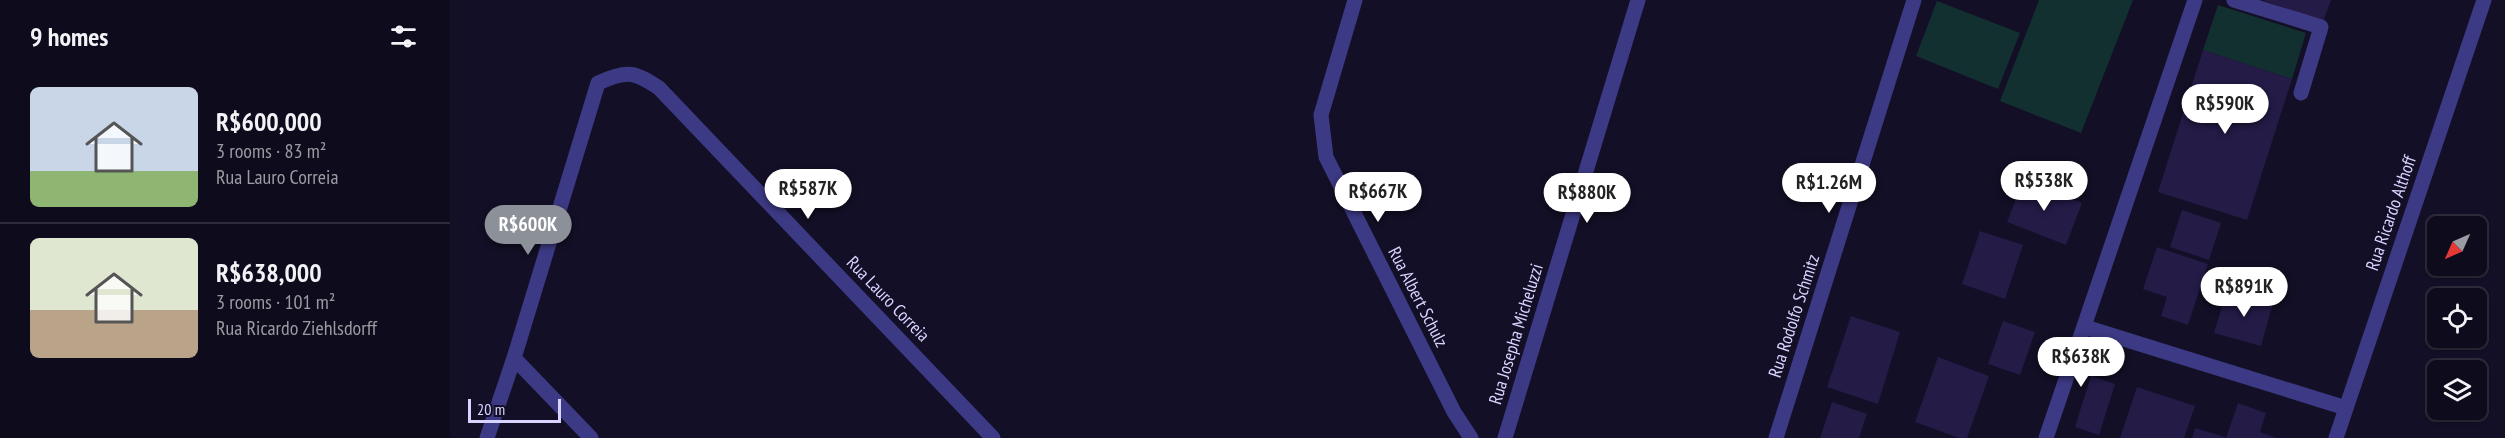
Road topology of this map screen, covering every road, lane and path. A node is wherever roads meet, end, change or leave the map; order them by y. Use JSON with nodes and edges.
{"nodes":[{"id":1,"x":1355,"y":0,"type":"edge"},
{"id":2,"x":1638,"y":0,"type":"edge"},
{"id":3,"x":1914,"y":0,"type":"edge"},
{"id":4,"x":2195,"y":0,"type":"edge"},
{"id":5,"x":2234,"y":0,"type":"edge"},
{"id":6,"x":2484,"y":0,"type":"edge"},
{"id":7,"x":2301,"y":93,"type":"dead end"},
{"id":8,"x":2085,"y":327,"type":"junction"},
{"id":9,"x":514,"y":358,"type":"junction"},
{"id":10,"x":2346,"y":408,"type":"junction"},
{"id":11,"x":487,"y":438,"type":"edge"},
{"id":12,"x":591,"y":438,"type":"edge"},
{"id":13,"x":993,"y":438,"type":"edge"},
{"id":14,"x":1471,"y":438,"type":"edge"},
{"id":15,"x":1505,"y":438,"type":"edge"},
{"id":16,"x":1776,"y":438,"type":"edge"},
{"id":17,"x":2046,"y":438,"type":"edge"},
{"id":18,"x":2336,"y":438,"type":"edge"}],
"edges":[{"from":1,"to":14,"type":"street","name":"Rua Albert Schulz"},
{"from":2,"to":15,"type":"street","name":"Rua Josepha Micheluzzi"},
{"from":3,"to":16,"type":"street","name":"Rua Rodolfo Schmitz"},
{"from":4,"to":8,"type":"street"},
{"from":5,"to":7,"type":"street"},
{"from":6,"to":10,"type":"street","name":"Rua Ricardo Althoff"},
{"from":8,"to":10,"type":"street"},
{"from":8,"to":17,"type":"street"},
{"from":9,"to":11,"type":"street","name":"Rua Lauro Correia"},
{"from":9,"to":12,"type":"street"},
{"from":9,"to":13,"type":"street","name":"Rua Lauro Correia"},
{"from":10,"to":18,"type":"street","name":"Rua Ricardo Althoff"}]}
